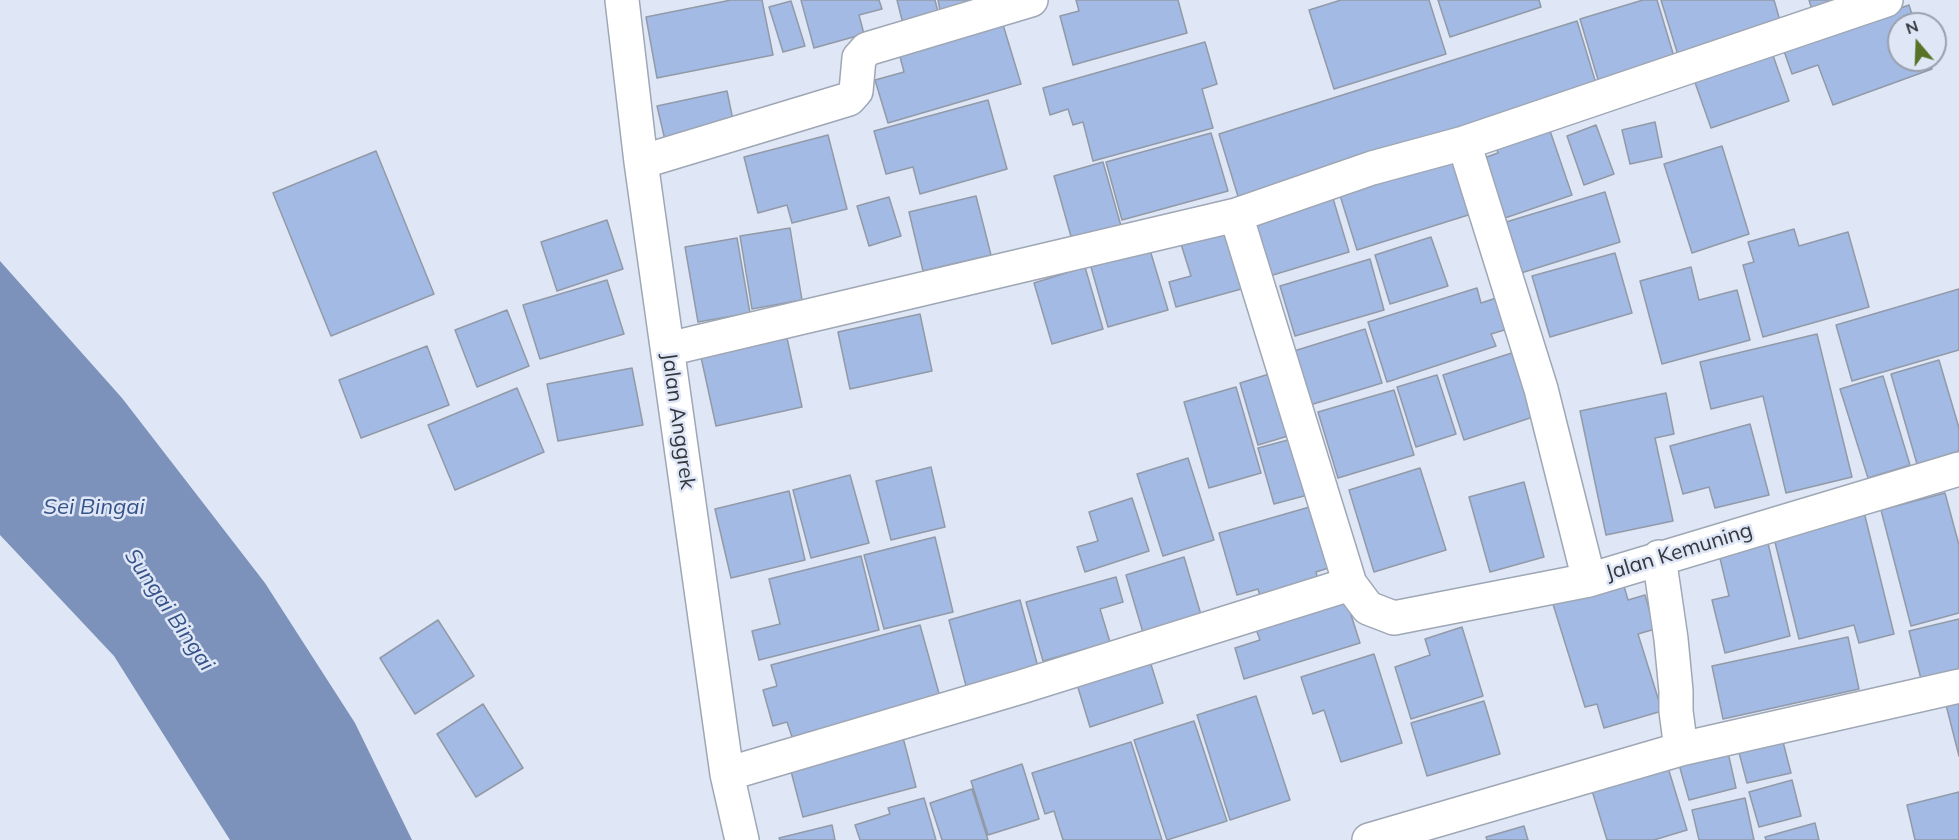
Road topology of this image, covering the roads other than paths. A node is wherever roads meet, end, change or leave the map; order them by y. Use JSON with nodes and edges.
{"nodes":[{"id":1,"x":622,"y":0,"type":"edge"},
{"id":2,"x":1031,"y":0,"type":"edge"},
{"id":3,"x":1886,"y":0,"type":"edge"},
{"id":4,"x":1464,"y":143,"type":"junction"},
{"id":5,"x":641,"y":162,"type":"junction"},
{"id":6,"x":1236,"y":215,"type":"junction"},
{"id":7,"x":668,"y":349,"type":"junction"},
{"id":8,"x":1959,"y":468,"type":"edge"},
{"id":9,"x":1659,"y":557,"type":"junction"},
{"id":10,"x":1589,"y":580,"type":"junction"},
{"id":11,"x":1350,"y":584,"type":"junction"},
{"id":12,"x":1959,"y":686,"type":"edge"},
{"id":13,"x":1681,"y":749,"type":"junction"},
{"id":14,"x":727,"y":774,"type":"junction"},
{"id":15,"x":742,"y":840,"type":"edge"},
{"id":16,"x":1369,"y":840,"type":"edge"}],
"edges":[{"from":1,"to":5,"type":"street","name":"Jalan Anggrek"},
{"from":2,"to":5,"type":"street"},
{"from":3,"to":4,"type":"street"},
{"from":4,"to":6,"type":"street"},
{"from":4,"to":10,"type":"street"},
{"from":5,"to":7,"type":"street","name":"Jalan Anggrek"},
{"from":6,"to":7,"type":"street"},
{"from":6,"to":11,"type":"street"},
{"from":7,"to":14,"type":"street","name":"Jalan Anggrek"},
{"from":8,"to":9,"type":"street","name":"Jalan Kemuning"},
{"from":9,"to":10,"type":"street","name":"Jalan Kemuning"},
{"from":9,"to":13,"type":"street"},
{"from":10,"to":11,"type":"street","name":"Jalan Kemuning"},
{"from":11,"to":14,"type":"street"},
{"from":12,"to":13,"type":"street"},
{"from":13,"to":16,"type":"street"},
{"from":14,"to":15,"type":"street","name":"Jalan Anggrek"}]}
